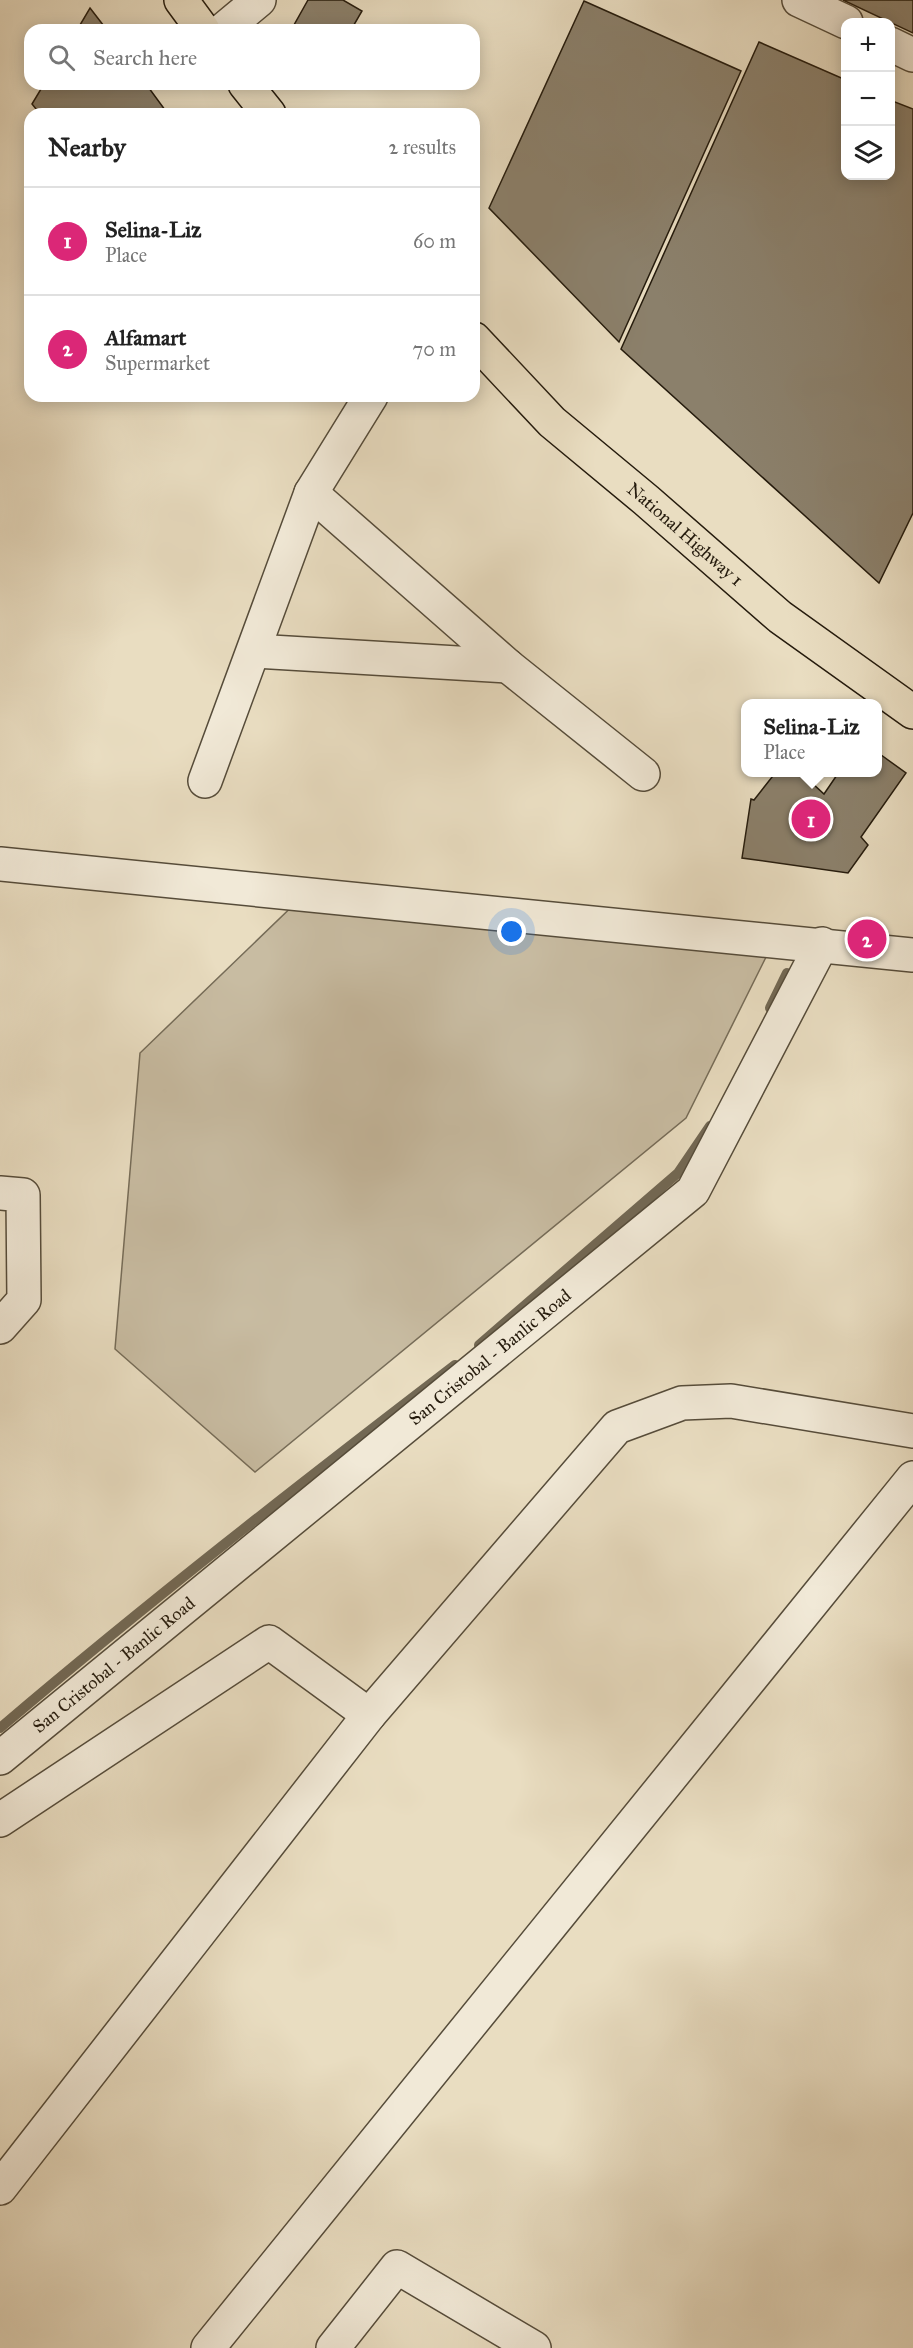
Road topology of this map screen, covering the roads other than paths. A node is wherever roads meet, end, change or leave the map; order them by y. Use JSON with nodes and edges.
{"nodes":[{"id":1,"x":181,"y":0,"type":"edge"},
{"id":2,"x":259,"y":0,"type":"edge"},
{"id":3,"x":799,"y":0,"type":"edge"},
{"id":4,"x":841,"y":20,"type":"edge"},
{"id":5,"x":198,"y":24,"type":"edge"},
{"id":6,"x":230,"y":24,"type":"edge"},
{"id":7,"x":895,"y":46,"type":"edge"},
{"id":8,"x":913,"y":55,"type":"edge"},
{"id":9,"x":250,"y":90,"type":"edge"},
{"id":10,"x":264,"y":108,"type":"edge"},
{"id":11,"x":480,"y":345,"type":"edge"},
{"id":12,"x":367,"y":402,"type":"edge"},
{"id":13,"x":311,"y":493,"type":"junction"},
{"id":14,"x":254,"y":651,"type":"junction"},
{"id":15,"x":508,"y":666,"type":"junction"},
{"id":16,"x":913,"y":712,"type":"edge"},
{"id":17,"x":643,"y":774,"type":"dead end"},
{"id":18,"x":205,"y":781,"type":"dead end"},
{"id":19,"x":0,"y":864,"type":"edge"},
{"id":20,"x":822,"y":944,"type":"junction"},
{"id":21,"x":913,"y":955,"type":"edge"},
{"id":22,"x":0,"y":1193,"type":"edge"},
{"id":23,"x":0,"y":1327,"type":"edge"},
{"id":24,"x":913,"y":1431,"type":"edge"},
{"id":25,"x":913,"y":1478,"type":"edge"},
{"id":26,"x":369,"y":1715,"type":"junction"},
{"id":27,"x":0,"y":1758,"type":"edge"},
{"id":28,"x":0,"y":1820,"type":"edge"},
{"id":29,"x":0,"y":2188,"type":"edge"},
{"id":30,"x":208,"y":2348,"type":"edge"},
{"id":31,"x":333,"y":2348,"type":"edge"},
{"id":32,"x":534,"y":2348,"type":"edge"}],
"edges":[{"from":1,"to":5,"type":"highway"},
{"from":2,"to":6,"type":"street"},
{"from":3,"to":4,"type":"street"},
{"from":7,"to":8,"type":"street"},
{"from":9,"to":10,"type":"highway"},
{"from":11,"to":16,"type":"highway","name":"National Highway 1"},
{"from":12,"to":13,"type":"street"},
{"from":13,"to":14,"type":"street"},
{"from":13,"to":15,"type":"street"},
{"from":14,"to":15,"type":"street"},
{"from":14,"to":18,"type":"street"},
{"from":15,"to":17,"type":"street"},
{"from":19,"to":20,"type":"street"},
{"from":20,"to":21,"type":"street"},
{"from":20,"to":27,"type":"street","name":"San Cristobal - Banlic Road"},
{"from":22,"to":23,"type":"street"},
{"from":24,"to":26,"type":"street"},
{"from":25,"to":30,"type":"street"},
{"from":26,"to":28,"type":"street"},
{"from":26,"to":29,"type":"street"},
{"from":31,"to":32,"type":"street"}]}
